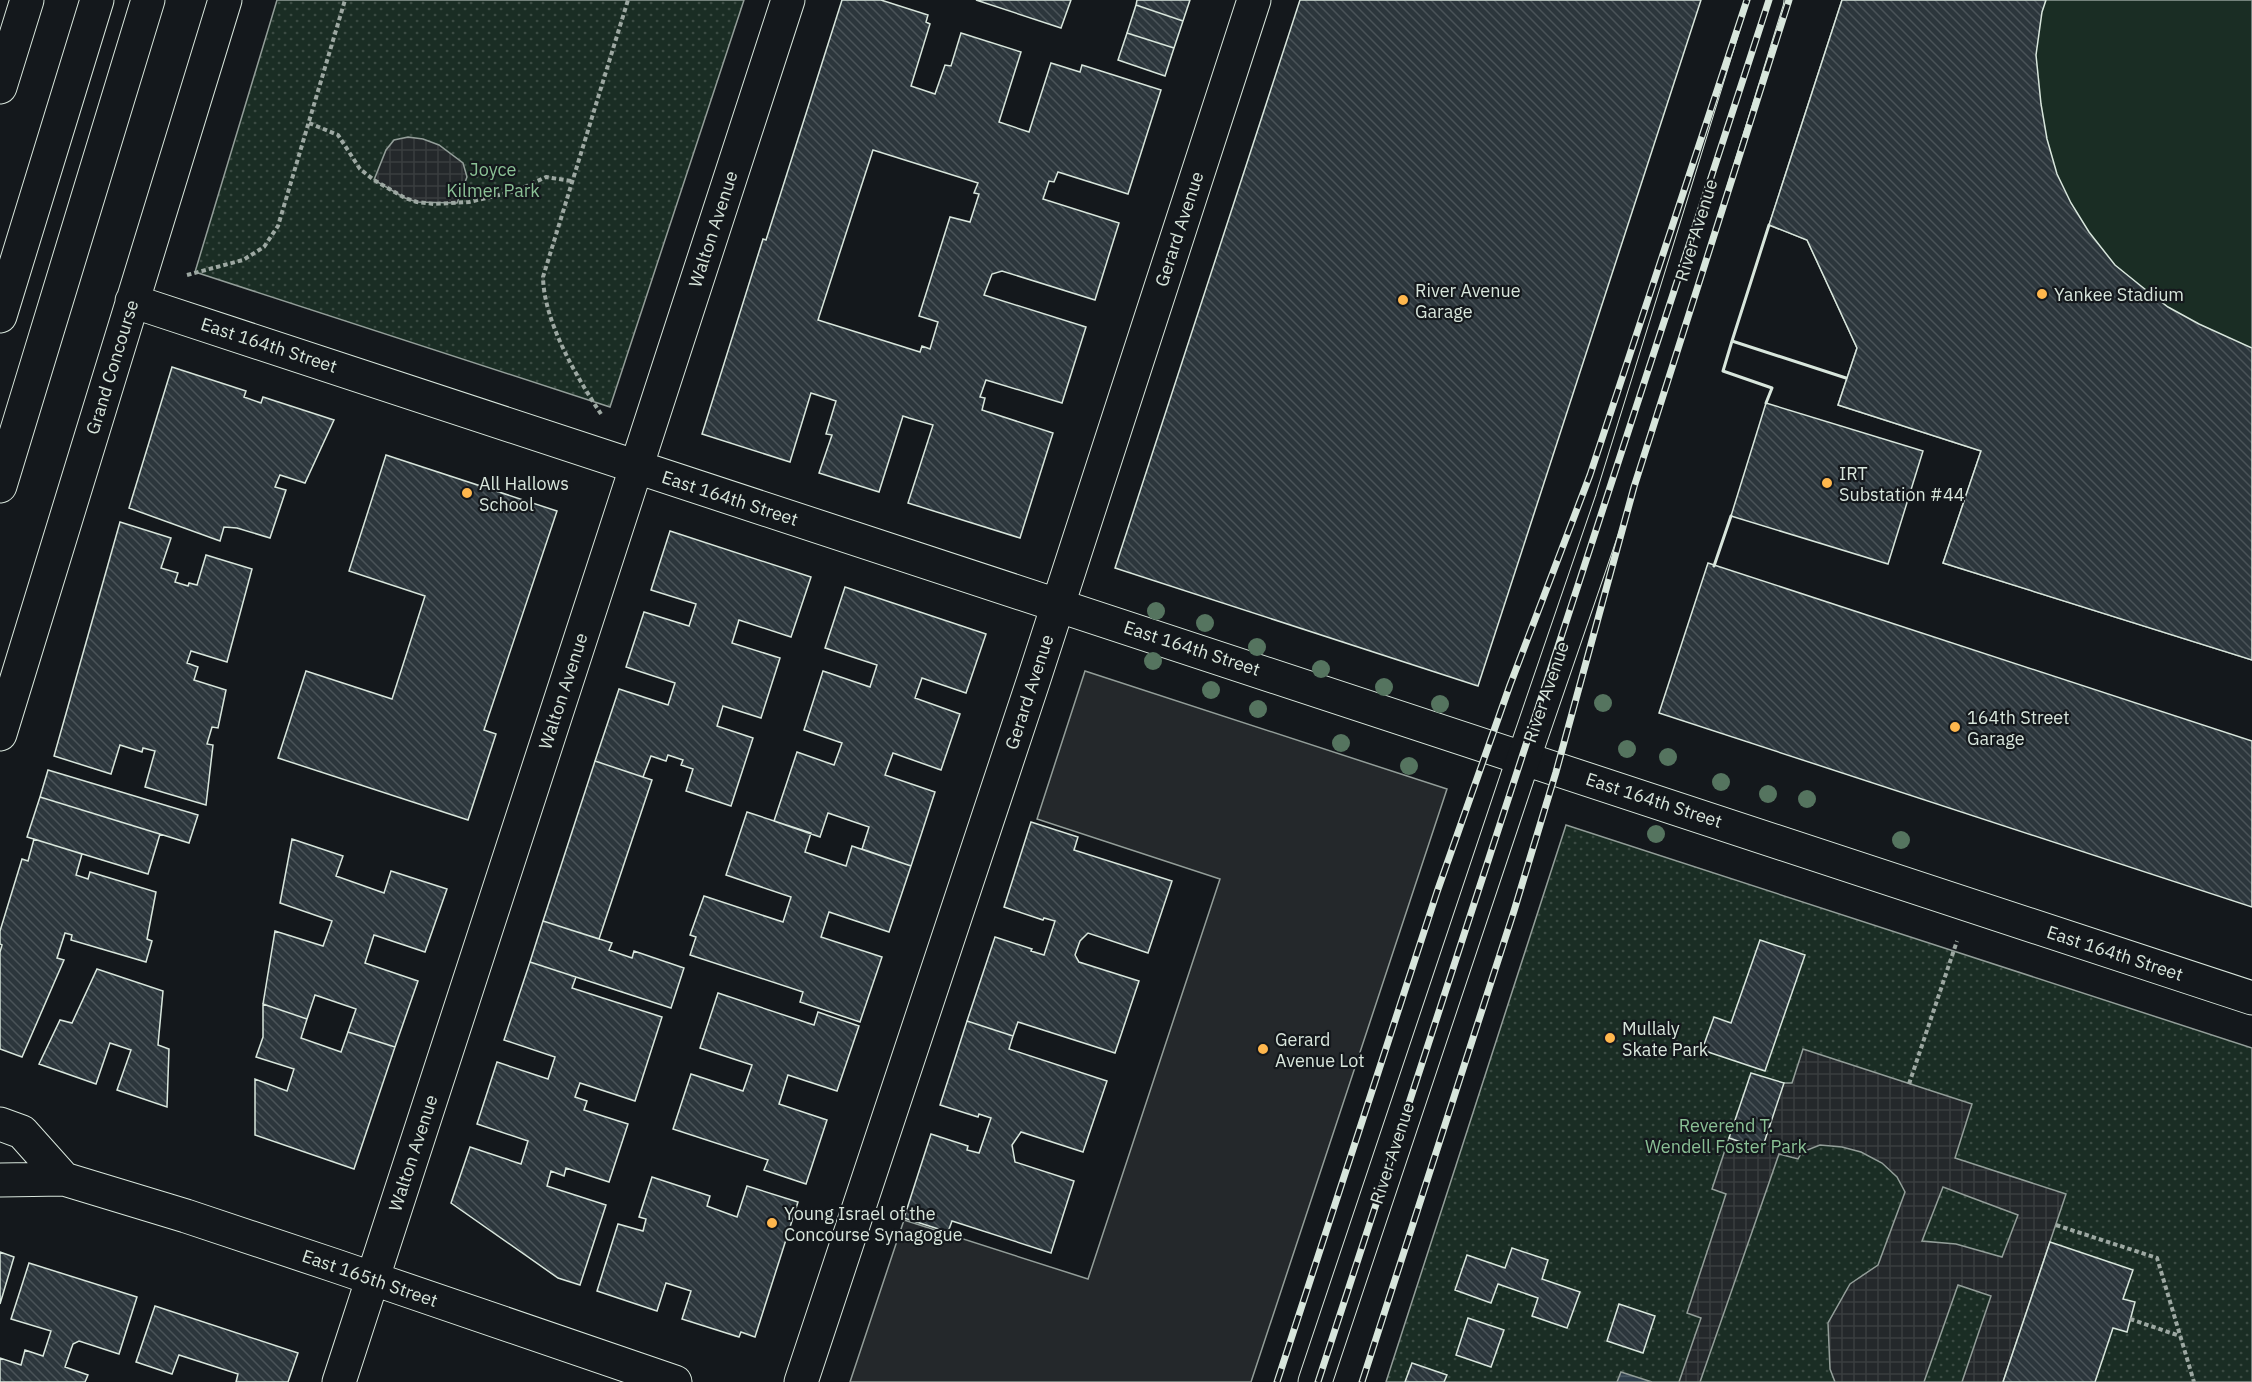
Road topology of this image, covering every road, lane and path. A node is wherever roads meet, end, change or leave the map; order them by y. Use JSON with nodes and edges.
{"nodes":[{"id":1,"x":27,"y":0,"type":"edge"},
{"id":2,"x":97,"y":0,"type":"edge"},
{"id":3,"x":148,"y":0,"type":"edge"},
{"id":4,"x":225,"y":0,"type":"edge"},
{"id":5,"x":345,"y":0,"type":"edge"},
{"id":6,"x":628,"y":0,"type":"edge"},
{"id":7,"x":788,"y":0,"type":"edge"},
{"id":8,"x":1254,"y":0,"type":"edge"},
{"id":9,"x":1767,"y":0,"type":"edge"},
{"id":10,"x":0,"y":87,"type":"edge"},
{"id":11,"x":309,"y":123,"type":"junction"},
{"id":12,"x":571,"y":181,"type":"junction"},
{"id":13,"x":187,"y":275,"type":"dead end"},
{"id":14,"x":132,"y":301,"type":"junction"},
{"id":15,"x":0,"y":316,"type":"edge"},
{"id":16,"x":601,"y":414,"type":"dead end"},
{"id":17,"x":636,"y":467,"type":"junction"},
{"id":18,"x":0,"y":486,"type":"edge"},
{"id":19,"x":1057,"y":604,"type":"junction"},
{"id":20,"x":0,"y":734,"type":"edge"},
{"id":21,"x":1524,"y":757,"type":"junction"},
{"id":22,"x":1957,"y":941,"type":"dead end"},
{"id":23,"x":2252,"y":998,"type":"edge"},
{"id":24,"x":1909,"y":1084,"type":"dead end"},
{"id":25,"x":0,"y":1124,"type":"edge"},
{"id":26,"x":64,"y":1179,"type":"junction"},
{"id":27,"x":0,"y":1180,"type":"edge"},
{"id":28,"x":2056,"y":1225,"type":"dead end"},
{"id":29,"x":372,"y":1279,"type":"junction"},
{"id":30,"x":2130,"y":1319,"type":"dead end"},
{"id":31,"x":2180,"y":1336,"type":"junction"},
{"id":32,"x":339,"y":1382,"type":"edge"},
{"id":33,"x":675,"y":1382,"type":"edge"},
{"id":34,"x":801,"y":1382,"type":"edge"},
{"id":35,"x":1315,"y":1382,"type":"edge"},
{"id":36,"x":2194,"y":1382,"type":"edge"}],
"edges":[{"from":1,"to":10,"type":"street"},
{"from":2,"to":15,"type":"street"},
{"from":3,"to":18,"type":"street"},
{"from":4,"to":14,"type":"street","name":"Grand Concourse"},
{"from":5,"to":11,"type":"path"},
{"from":6,"to":12,"type":"path"},
{"from":7,"to":17,"type":"street","name":"Walton Avenue"},
{"from":8,"to":19,"type":"street","name":"Gerard Avenue"},
{"from":9,"to":21,"type":"street","name":"River Avenue"},
{"from":11,"to":12,"type":"path"},
{"from":11,"to":13,"type":"path"},
{"from":12,"to":16,"type":"path"},
{"from":14,"to":17,"type":"street","name":"East 164th Street"},
{"from":14,"to":20,"type":"street","name":"Grand Concourse"},
{"from":17,"to":19,"type":"street","name":"East 164th Street"},
{"from":17,"to":29,"type":"street","name":"Walton Avenue"},
{"from":19,"to":21,"type":"street","name":"East 164th Street"},
{"from":19,"to":34,"type":"street","name":"Gerard Avenue"},
{"from":21,"to":23,"type":"street","name":"East 164th Street"},
{"from":21,"to":35,"type":"street","name":"River Avenue"},
{"from":22,"to":24,"type":"path"},
{"from":25,"to":26,"type":"street"},
{"from":26,"to":27,"type":"street","name":"East 165th Street"},
{"from":26,"to":29,"type":"street","name":"East 165th Street"},
{"from":28,"to":31,"type":"path"},
{"from":29,"to":32,"type":"street","name":"Walton Avenue"},
{"from":29,"to":33,"type":"street","name":"East 165th Street"},
{"from":30,"to":31,"type":"path"},
{"from":31,"to":36,"type":"path"}]}
